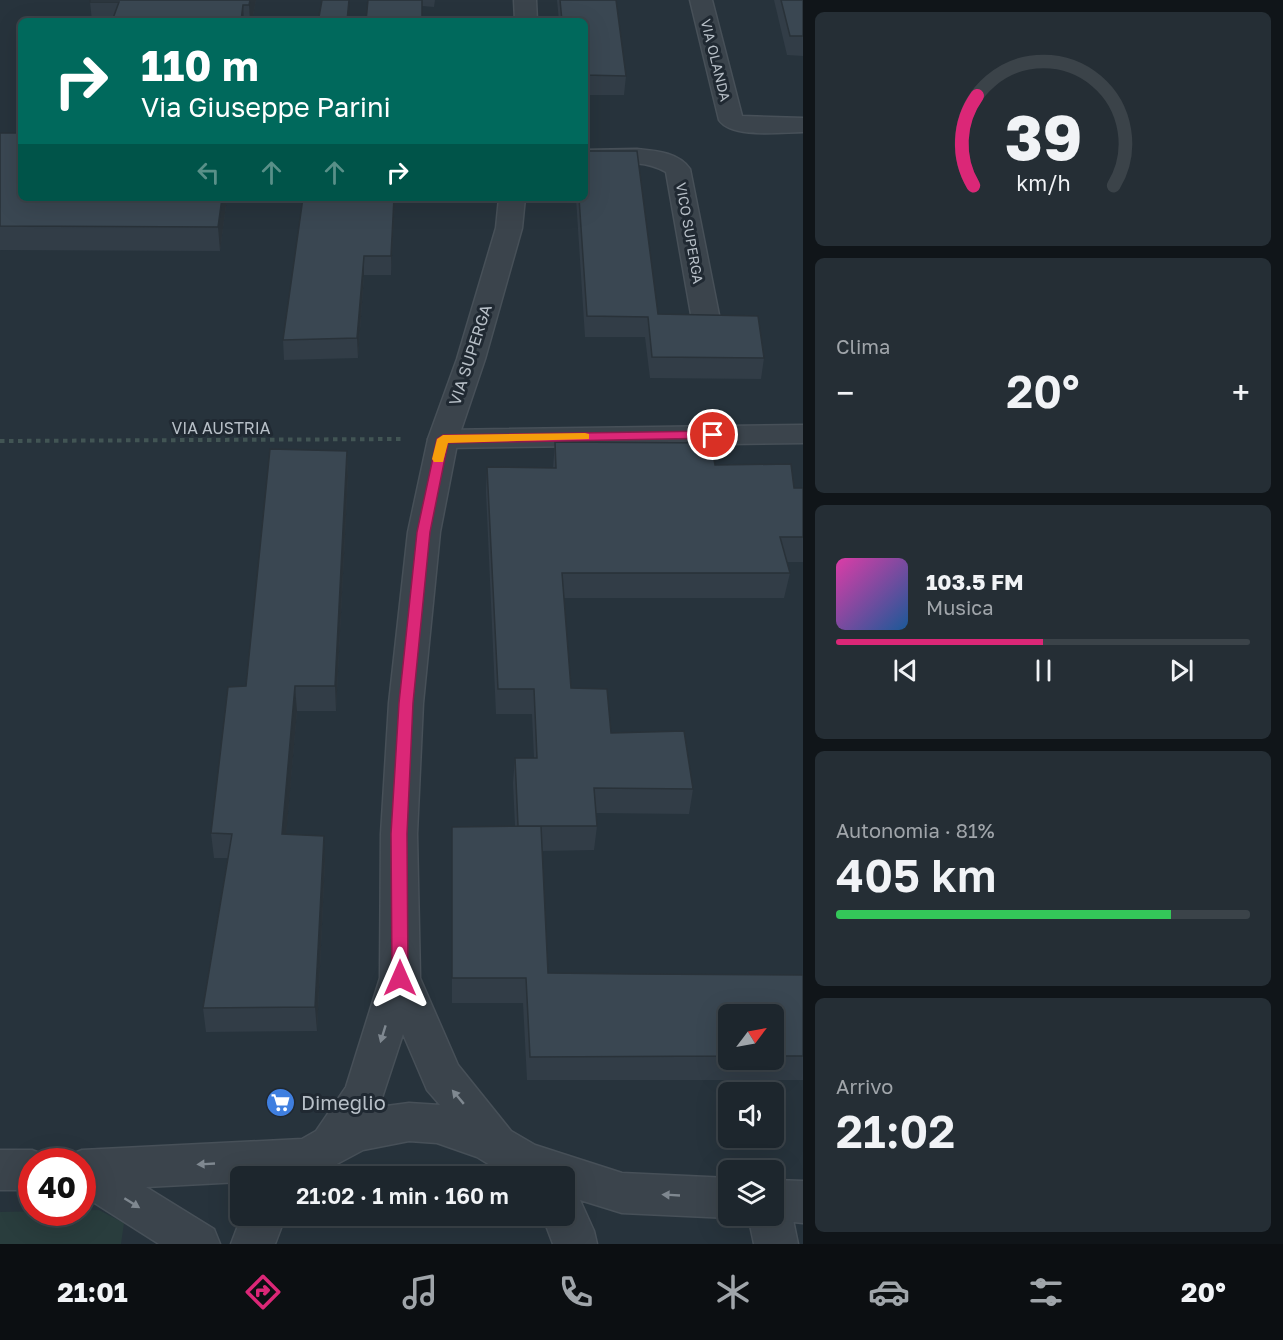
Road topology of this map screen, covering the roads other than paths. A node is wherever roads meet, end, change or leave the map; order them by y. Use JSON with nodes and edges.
{"nodes":[{"id":1,"x":525,"y":0,"type":"edge"},
{"id":2,"x":701,"y":0,"type":"edge"},
{"id":3,"x":526,"y":18,"type":"edge"},
{"id":4,"x":803,"y":125,"type":"edge"},
{"id":5,"x":588,"y":157,"type":"edge"},
{"id":6,"x":512,"y":201,"type":"edge"},
{"id":7,"x":706,"y":320,"type":"edge"},
{"id":8,"x":803,"y":434,"type":"edge"},
{"id":9,"x":443,"y":439,"type":"junction"},
{"id":10,"x":400,"y":978,"type":"junction"},
{"id":11,"x":310,"y":1159,"type":"edge"},
{"id":12,"x":519,"y":1160,"type":"edge"},
{"id":13,"x":0,"y":1170,"type":"edge"},
{"id":14,"x":18,"y":1170,"type":"edge"},
{"id":15,"x":96,"y":1170,"type":"edge"},
{"id":16,"x":96,"y":1180,"type":"edge"},
{"id":17,"x":718,"y":1197,"type":"edge"},
{"id":18,"x":784,"y":1201,"type":"edge"},
{"id":19,"x":803,"y":1202,"type":"edge"},
{"id":20,"x":260,"y":1226,"type":"edge"},
{"id":21,"x":570,"y":1226,"type":"edge"},
{"id":22,"x":772,"y":1226,"type":"edge"},
{"id":23,"x":198,"y":1244,"type":"edge"},
{"id":24,"x":253,"y":1244,"type":"edge"},
{"id":25,"x":575,"y":1244,"type":"edge"},
{"id":26,"x":776,"y":1244,"type":"edge"}],
"edges":[{"from":1,"to":3,"type":"street"},
{"from":2,"to":4,"type":"street","name":"VIA OLANDA"},
{"from":5,"to":7,"type":"street","name":"VICO SUPERGA"},
{"from":6,"to":9,"type":"street","name":"VIA SUPERGA"},
{"from":8,"to":9,"type":"street"},
{"from":9,"to":10,"type":"street","name":"VIA SUPERGA"},
{"from":10,"to":11,"type":"street","name":"VIA SUPERGA","one_way":true},
{"from":12,"to":10,"type":"street","name":"VIA SUPERGA","one_way":true},
{"from":11,"to":12,"type":"street"},
{"from":11,"to":15,"type":"street","one_way":true},
{"from":17,"to":12,"type":"street","one_way":true},
{"from":13,"to":14,"type":"street"},
{"from":16,"to":23,"type":"street","one_way":true},
{"from":18,"to":19,"type":"street"},
{"from":20,"to":24,"type":"street"},
{"from":21,"to":25,"type":"street"},
{"from":22,"to":26,"type":"street"}]}
